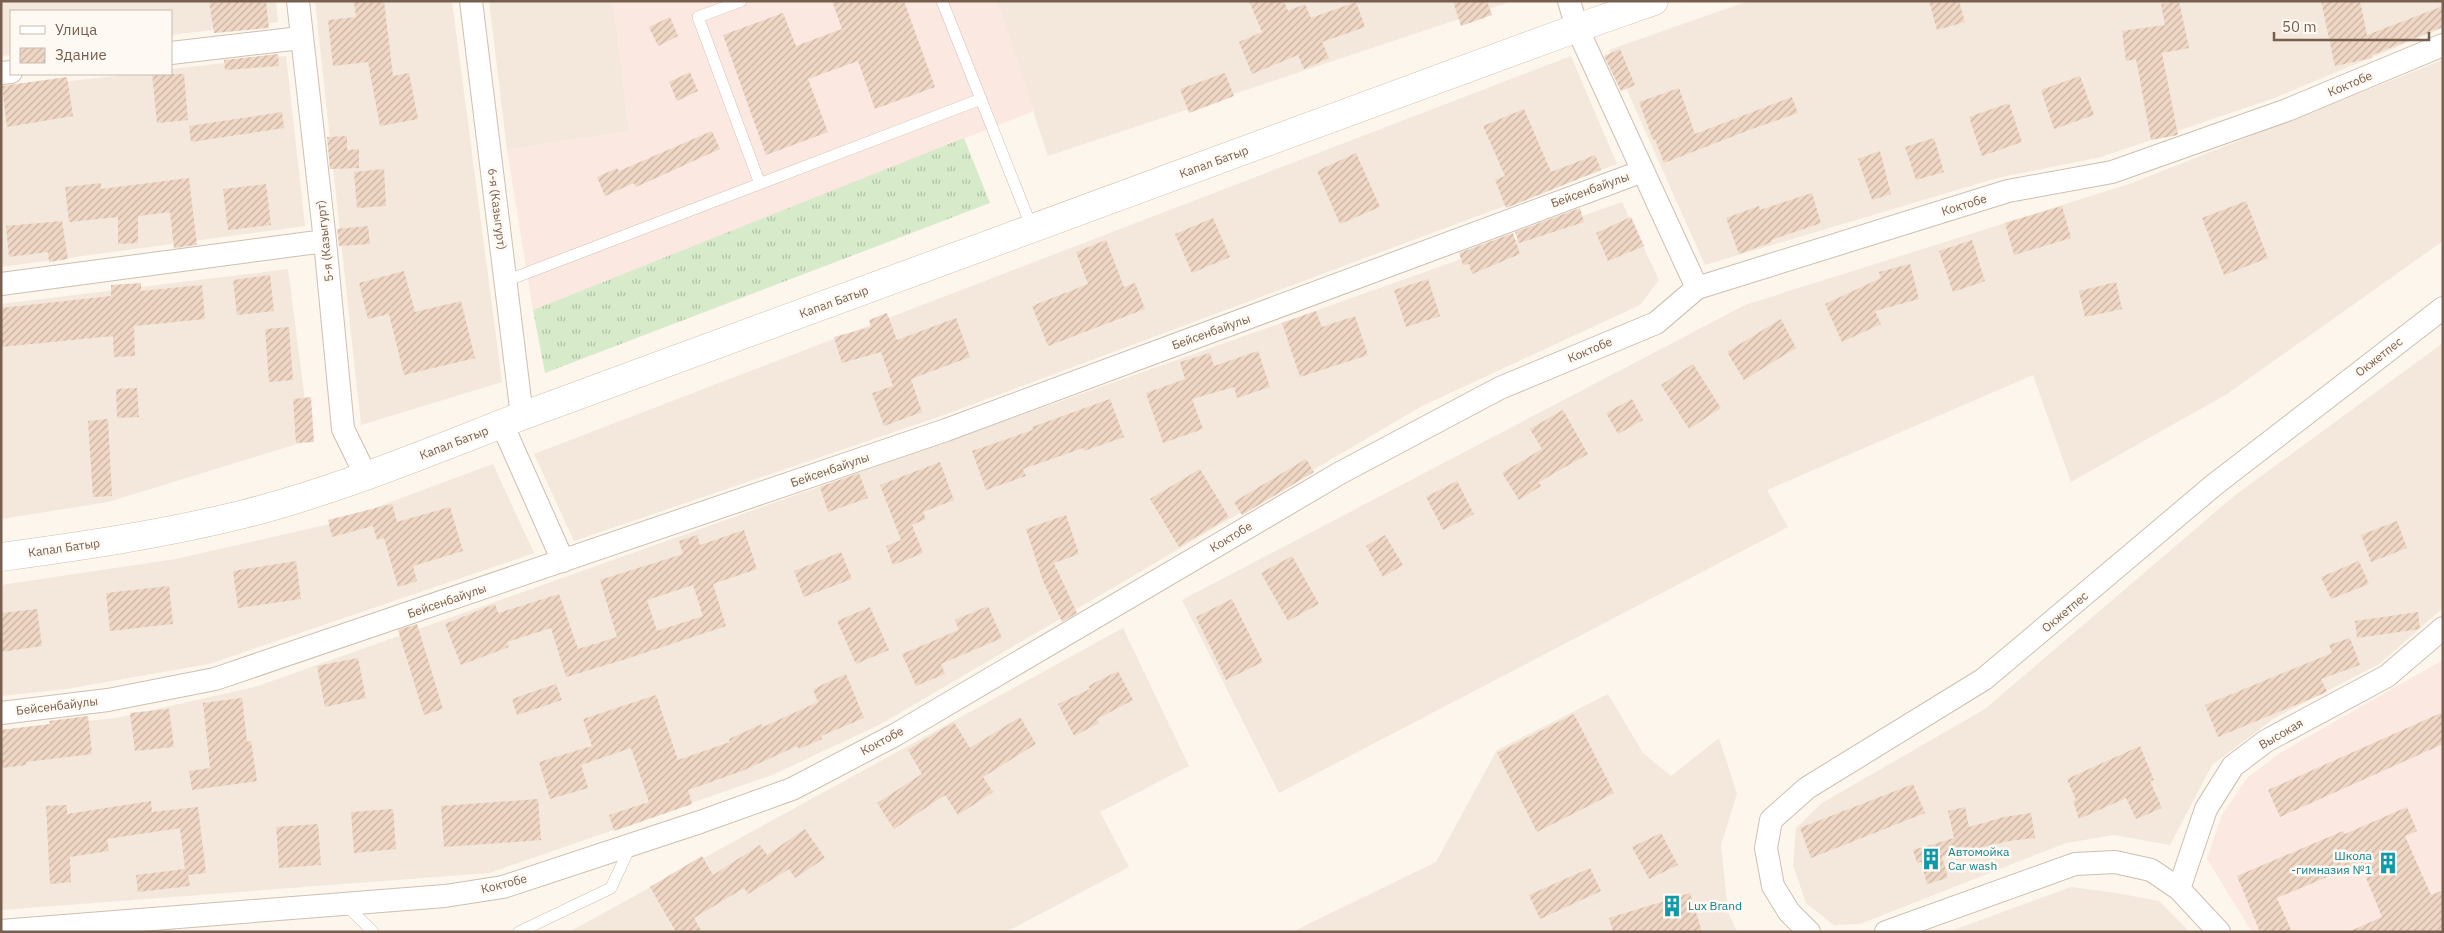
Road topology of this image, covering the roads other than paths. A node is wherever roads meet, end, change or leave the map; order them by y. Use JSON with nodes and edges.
{"nodes":[{"id":1,"x":298,"y":1,"type":"edge"},
{"id":2,"x":471,"y":1,"type":"edge"},
{"id":3,"x":742,"y":1,"type":"edge"},
{"id":4,"x":942,"y":1,"type":"edge"},
{"id":5,"x":1569,"y":1,"type":"edge"},
{"id":6,"x":1654,"y":1,"type":"edge"},
{"id":7,"x":1577,"y":28,"type":"junction"},
{"id":8,"x":301,"y":38,"type":"junction"},
{"id":9,"x":2443,"y":45,"type":"edge"},
{"id":10,"x":172,"y":53,"type":"edge"},
{"id":11,"x":980,"y":99,"type":"junction"},
{"id":12,"x":1643,"y":171,"type":"junction"},
{"id":13,"x":760,"y":184,"type":"junction"},
{"id":14,"x":1032,"y":228,"type":"junction"},
{"id":15,"x":325,"y":241,"type":"junction"},
{"id":16,"x":506,"y":281,"type":"junction"},
{"id":17,"x":1,"y":284,"type":"edge"},
{"id":18,"x":1697,"y":288,"type":"junction"},
{"id":19,"x":2443,"y":308,"type":"edge"},
{"id":20,"x":512,"y":420,"type":"junction"},
{"id":21,"x":366,"y":476,"type":"junction"},
{"id":22,"x":1,"y":557,"type":"edge"},
{"id":23,"x":563,"y":561,"type":"junction"},
{"id":24,"x":2443,"y":628,"type":"edge"},
{"id":25,"x":1,"y":713,"type":"edge"},
{"id":26,"x":631,"y":845,"type":"junction"},
{"id":27,"x":2179,"y":889,"type":"junction"},
{"id":28,"x":345,"y":904,"type":"junction"},
{"id":29,"x":1,"y":930,"type":"edge"},
{"id":30,"x":373,"y":932,"type":"edge"},
{"id":31,"x":519,"y":932,"type":"edge"},
{"id":32,"x":1808,"y":932,"type":"edge"},
{"id":33,"x":1886,"y":932,"type":"edge"},
{"id":34,"x":2219,"y":932,"type":"edge"}],
"edges":[{"from":1,"to":8,"type":"street","name":"5-я (Казыгурт)"},
{"from":2,"to":16,"type":"street","name":"6-я (Казыгурт)"},
{"from":3,"to":13,"type":"lane"},
{"from":4,"to":11,"type":"lane"},
{"from":5,"to":7,"type":"street"},
{"from":6,"to":7,"type":"main road","name":"Капал Батыр"},
{"from":7,"to":12,"type":"street"},
{"from":7,"to":14,"type":"main road","name":"Капал Батыр"},
{"from":8,"to":10,"type":"street"},
{"from":8,"to":15,"type":"street","name":"5-я (Казыгурт)"},
{"from":9,"to":18,"type":"street","name":"Коктобе"},
{"from":11,"to":13,"type":"lane"},
{"from":11,"to":14,"type":"lane"},
{"from":12,"to":18,"type":"street"},
{"from":12,"to":23,"type":"street","name":"Бейсенбайулы"},
{"from":13,"to":16,"type":"lane"},
{"from":14,"to":20,"type":"main road","name":"Капал Батыр"},
{"from":15,"to":17,"type":"street"},
{"from":15,"to":21,"type":"street","name":"5-я (Казыгурт)"},
{"from":16,"to":20,"type":"street","name":"6-я (Казыгурт)"},
{"from":18,"to":26,"type":"street","name":"Коктобе"},
{"from":19,"to":32,"type":"street","name":"Окжетпес"},
{"from":20,"to":21,"type":"main road","name":"Капал Батыр"},
{"from":20,"to":23,"type":"street","name":"6-я (Казыгурт)"},
{"from":21,"to":22,"type":"main road","name":"Капал Батыр"},
{"from":23,"to":25,"type":"street","name":"Бейсенбайулы"},
{"from":24,"to":27,"type":"street","name":"Высокая"},
{"from":26,"to":28,"type":"street","name":"Коктобе"},
{"from":26,"to":31,"type":"lane"},
{"from":27,"to":33,"type":"street"},
{"from":27,"to":34,"type":"street"},
{"from":28,"to":29,"type":"street","name":"Коктобе"},
{"from":28,"to":30,"type":"lane"}]}
